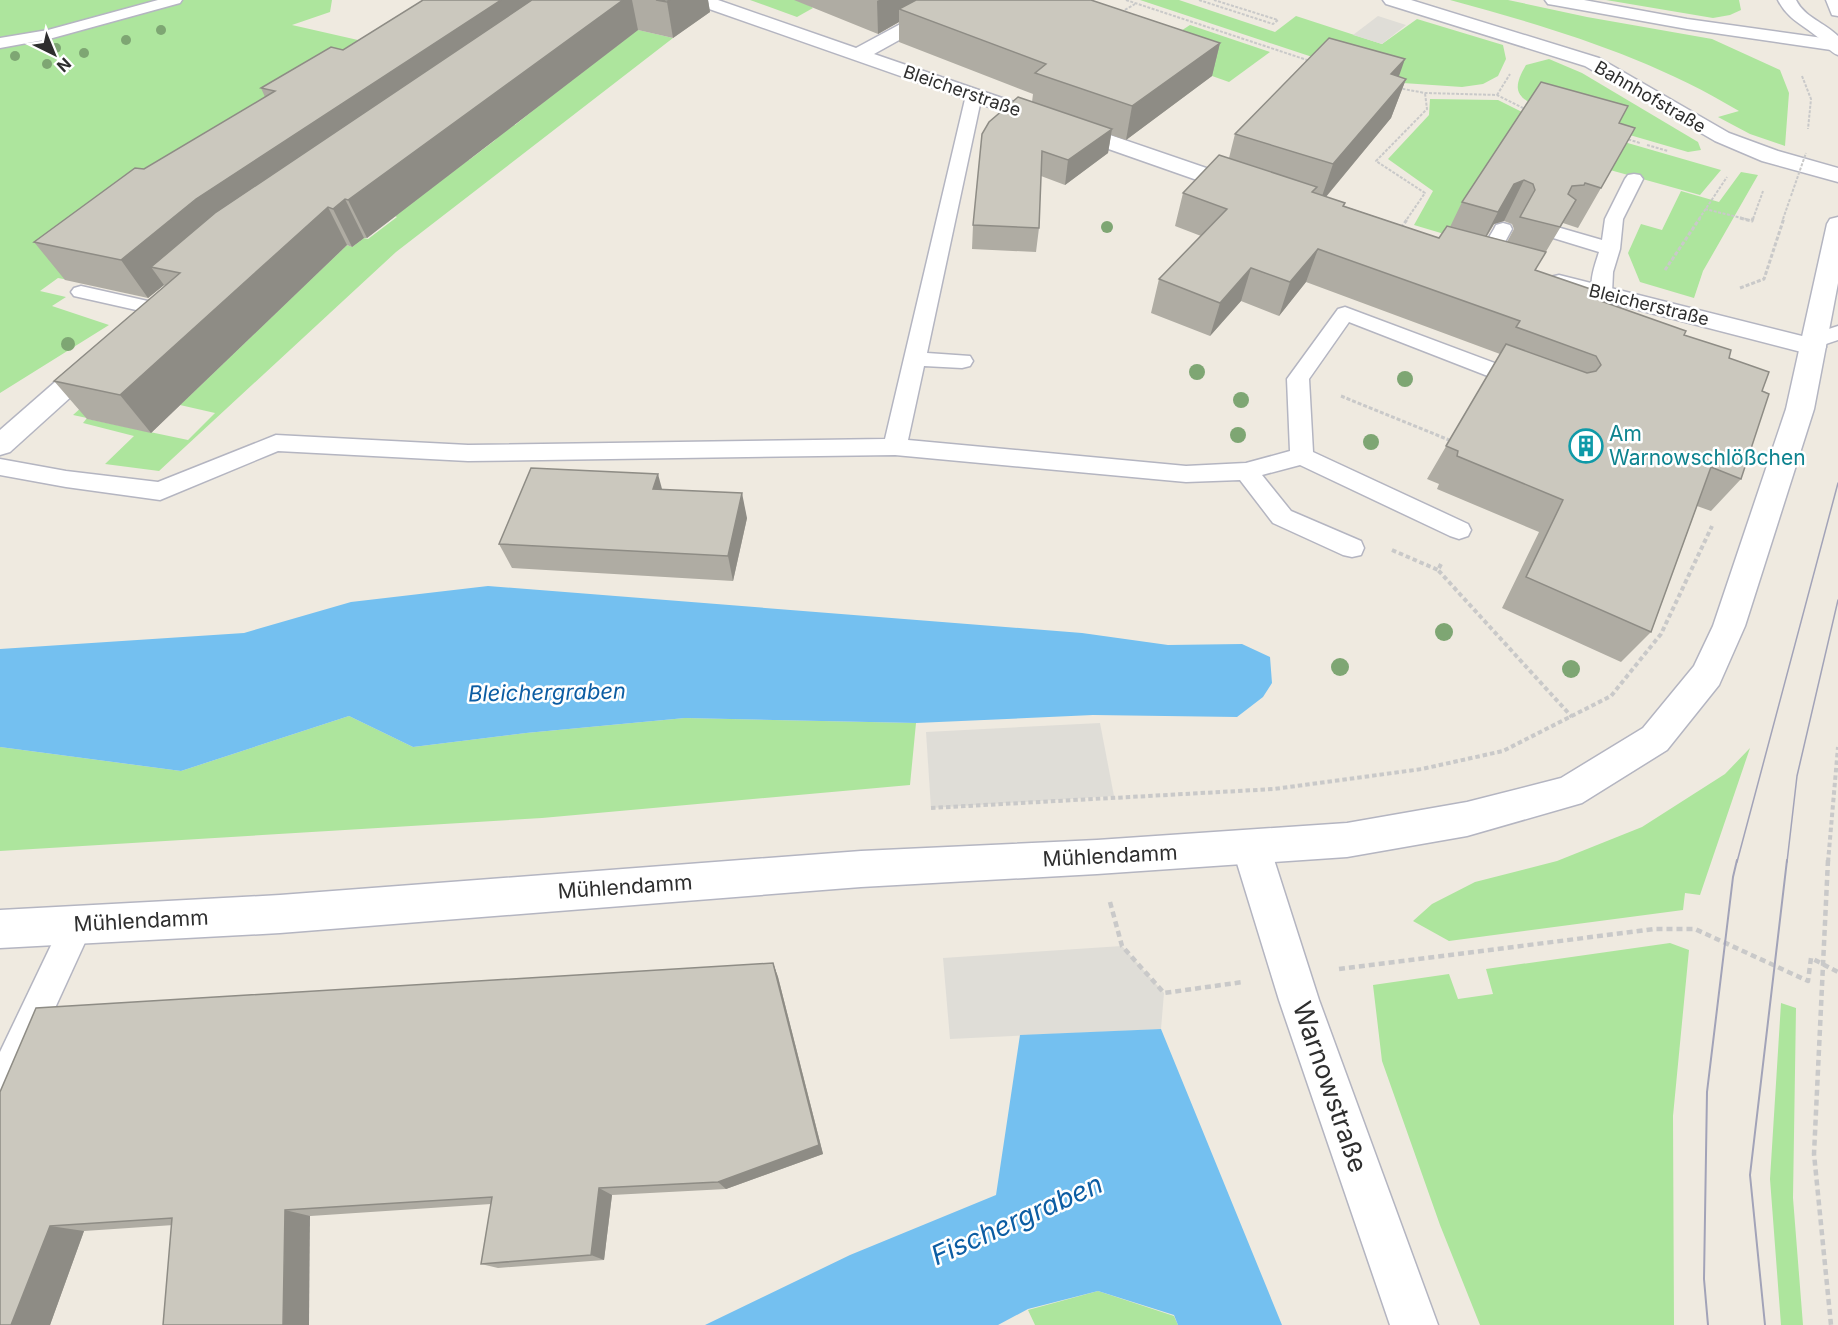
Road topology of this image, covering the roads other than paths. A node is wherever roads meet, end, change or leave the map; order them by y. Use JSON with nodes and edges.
{"nodes":[{"id":1,"x":175,"y":0,"type":"edge"},
{"id":2,"x":701,"y":0,"type":"edge"},
{"id":3,"x":958,"y":0,"type":"edge"},
{"id":4,"x":1392,"y":0,"type":"edge"},
{"id":5,"x":1554,"y":0,"type":"edge"},
{"id":6,"x":1787,"y":0,"type":"edge"},
{"id":7,"x":1835,"y":0,"type":"edge"},
{"id":8,"x":1838,"y":11,"type":"edge"},
{"id":9,"x":1836,"y":39,"type":"edge"},
{"id":10,"x":0,"y":43,"type":"edge"},
{"id":11,"x":857,"y":55,"type":"junction"},
{"id":12,"x":974,"y":95,"type":"junction"},
{"id":13,"x":1838,"y":175,"type":"edge"},
{"id":14,"x":1634,"y":179,"type":"dead end"},
{"id":15,"x":1261,"y":195,"type":"edge"},
{"id":16,"x":1838,"y":224,"type":"edge"},
{"id":17,"x":1503,"y":229,"type":"edge"},
{"id":18,"x":1557,"y":233,"type":"edge"},
{"id":19,"x":1610,"y":249,"type":"junction"},
{"id":20,"x":1483,"y":263,"type":"edge"},
{"id":21,"x":1537,"y":277,"type":"edge"},
{"id":22,"x":81,"y":292,"type":"edge"},
{"id":23,"x":1602,"y":293,"type":"junction"},
{"id":24,"x":154,"y":308,"type":"edge"},
{"id":25,"x":1838,"y":333,"type":"edge"},
{"id":26,"x":1813,"y":344,"type":"junction"},
{"id":27,"x":110,"y":347,"type":"edge"},
{"id":28,"x":915,"y":359,"type":"junction"},
{"id":29,"x":962,"y":360,"type":"dead end"},
{"id":30,"x":1543,"y":389,"type":"edge"},
{"id":31,"x":0,"y":445,"type":"edge"},
{"id":32,"x":895,"y":447,"type":"junction"},
{"id":33,"x":1302,"y":456,"type":"junction"},
{"id":34,"x":0,"y":467,"type":"edge"},
{"id":35,"x":1246,"y":471,"type":"junction"},
{"id":36,"x":1459,"y":530,"type":"road end"},
{"id":37,"x":1352,"y":548,"type":"dead end"},
{"id":38,"x":1251,"y":847,"type":"junction"},
{"id":39,"x":77,"y":925,"type":"junction"},
{"id":40,"x":0,"y":929,"type":"edge"},
{"id":41,"x":0,"y":1090,"type":"edge"},
{"id":42,"x":1414,"y":1325,"type":"edge"}],
"edges":[{"from":1,"to":10,"type":"lane"},
{"from":2,"to":11,"type":"street","name":"Bleicherstraße"},
{"from":3,"to":11,"type":"street"},
{"from":4,"to":13,"type":"street","name":"Bahnhofstraße"},
{"from":5,"to":9,"type":"street"},
{"from":6,"to":9,"type":"street"},
{"from":7,"to":8,"type":"street"},
{"from":11,"to":12,"type":"street","name":"Bleicherstraße"},
{"from":12,"to":15,"type":"street","name":"Bleicherstraße"},
{"from":12,"to":28,"type":"lane"},
{"from":14,"to":19,"type":"lane"},
{"from":16,"to":26,"type":"street","name":"Mühlendamm"},
{"from":17,"to":20,"type":"lane"},
{"from":18,"to":19,"type":"lane"},
{"from":19,"to":23,"type":"lane"},
{"from":21,"to":23,"type":"street","name":"Bleicherstraße"},
{"from":22,"to":24,"type":"lane"},
{"from":23,"to":26,"type":"street","name":"Bleicherstraße"},
{"from":25,"to":26,"type":"lane"},
{"from":26,"to":38,"type":"street","name":"Mühlendamm"},
{"from":27,"to":31,"type":"street"},
{"from":28,"to":29,"type":"lane"},
{"from":28,"to":32,"type":"lane"},
{"from":30,"to":33,"type":"lane"},
{"from":32,"to":34,"type":"lane"},
{"from":32,"to":35,"type":"lane"},
{"from":33,"to":35,"type":"lane"},
{"from":33,"to":36,"type":"lane"},
{"from":35,"to":37,"type":"lane"},
{"from":38,"to":39,"type":"street","name":"Mühlendamm"},
{"from":38,"to":42,"type":"street","name":"Warnowstraße"},
{"from":39,"to":40,"type":"street","name":"Mühlendamm"},
{"from":39,"to":41,"type":"lane"}]}
